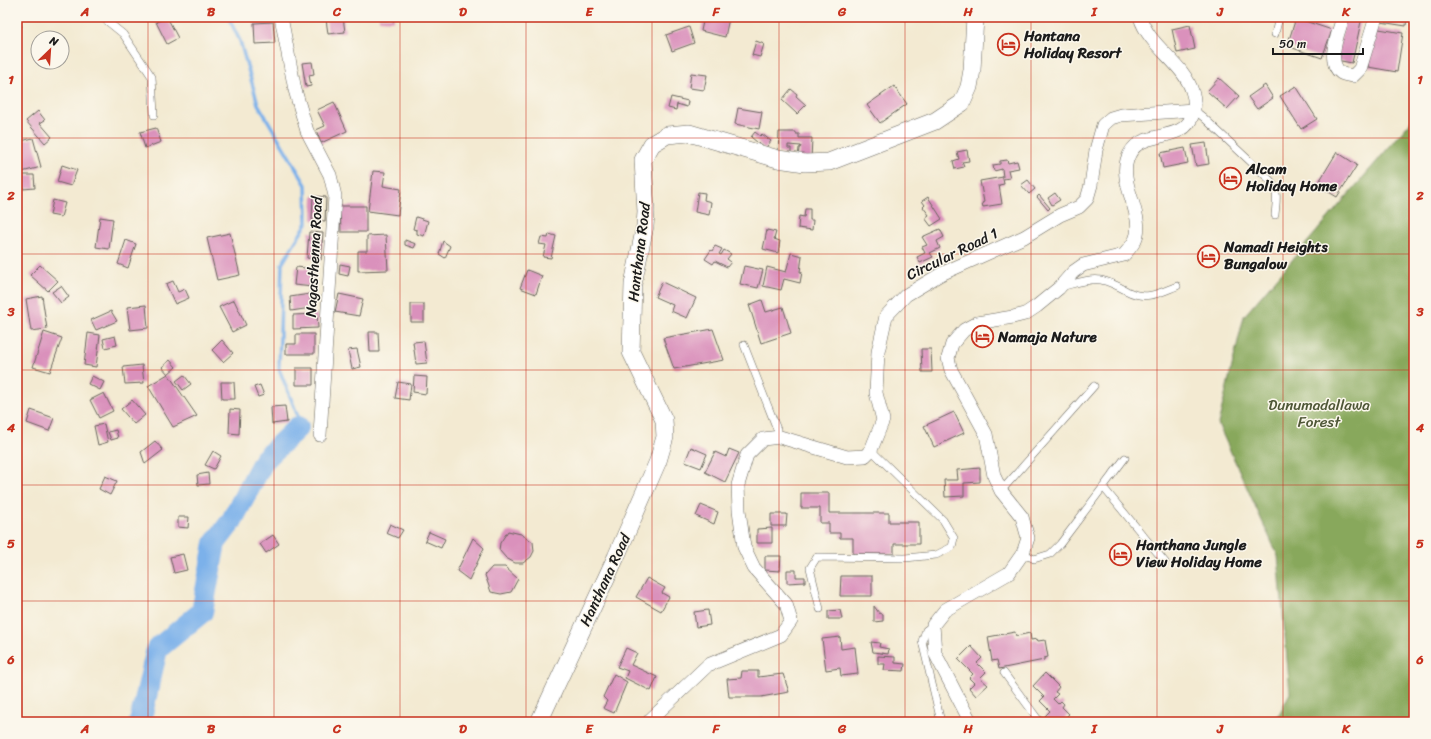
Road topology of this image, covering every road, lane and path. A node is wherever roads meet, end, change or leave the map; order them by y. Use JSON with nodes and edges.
{"nodes":[{"id":1,"x":102,"y":17,"type":"edge"},
{"id":2,"x":281,"y":17,"type":"edge"},
{"id":3,"x":974,"y":17,"type":"edge"},
{"id":4,"x":1140,"y":17,"type":"edge"},
{"id":5,"x":1280,"y":17,"type":"edge"},
{"id":6,"x":1342,"y":17,"type":"edge"},
{"id":7,"x":1376,"y":17,"type":"edge"},
{"id":8,"x":1275,"y":34,"type":"dead end"},
{"id":9,"x":1194,"y":110,"type":"junction"},
{"id":10,"x":154,"y":115,"type":"dead end"},
{"id":11,"x":1275,"y":214,"type":"dead end"},
{"id":12,"x":1177,"y":286,"type":"dead end"},
{"id":13,"x":1059,"y":288,"type":"junction"},
{"id":14,"x":744,"y":345,"type":"dead end"},
{"id":15,"x":1094,"y":386,"type":"dead end"},
{"id":16,"x":320,"y":434,"type":"dead end"},
{"id":17,"x":780,"y":437,"type":"junction"},
{"id":18,"x":871,"y":450,"type":"junction"},
{"id":19,"x":1125,"y":458,"type":"dead end"},
{"id":20,"x":1103,"y":487,"type":"junction"},
{"id":21,"x":1002,"y":491,"type":"junction"},
{"id":22,"x":1023,"y":553,"type":"junction"},
{"id":23,"x":1165,"y":562,"type":"dead end"},
{"id":24,"x":820,"y":609,"type":"dead end"},
{"id":25,"x":933,"y":625,"type":"junction"},
{"id":26,"x":1004,"y":673,"type":"dead end"},
{"id":27,"x":539,"y":722,"type":"edge"},
{"id":28,"x":649,"y":722,"type":"edge"},
{"id":29,"x":941,"y":722,"type":"edge"},
{"id":30,"x":972,"y":722,"type":"edge"},
{"id":31,"x":1040,"y":722,"type":"edge"}],
"edges":[{"from":1,"to":10,"type":"lane"},
{"from":2,"to":16,"type":"street","name":"Nagasthenna Road"},
{"from":3,"to":27,"type":"street","name":"Hanthana Road"},
{"from":4,"to":9,"type":"street"},
{"from":5,"to":8,"type":"lane"},
{"from":6,"to":7,"type":"street"},
{"from":9,"to":11,"type":"lane"},
{"from":9,"to":13,"type":"street"},
{"from":9,"to":18,"type":"street","name":"Circular Road 1"},
{"from":12,"to":13,"type":"lane"},
{"from":13,"to":21,"type":"street"},
{"from":14,"to":17,"type":"lane"},
{"from":15,"to":21,"type":"lane"},
{"from":17,"to":18,"type":"street"},
{"from":17,"to":28,"type":"street"},
{"from":18,"to":24,"type":"lane"},
{"from":19,"to":20,"type":"lane"},
{"from":20,"to":22,"type":"lane"},
{"from":20,"to":23,"type":"lane"},
{"from":21,"to":22,"type":"street"},
{"from":22,"to":25,"type":"street"},
{"from":25,"to":29,"type":"lane"},
{"from":25,"to":30,"type":"street"},
{"from":26,"to":31,"type":"lane"}]}
